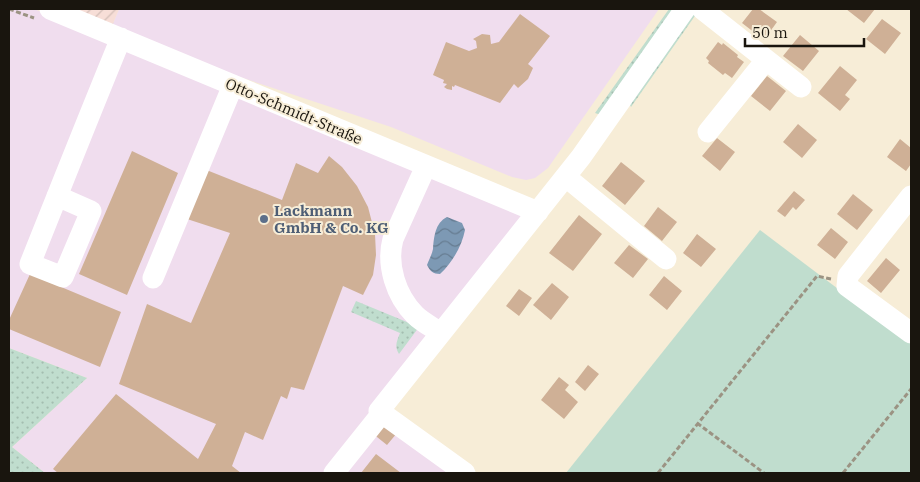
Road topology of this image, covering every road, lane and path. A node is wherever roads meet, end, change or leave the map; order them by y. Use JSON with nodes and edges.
{"nodes":[{"id":1,"x":50,"y":9,"type":"edge"},
{"id":2,"x":685,"y":9,"type":"edge"},
{"id":3,"x":702,"y":9,"type":"edge"},
{"id":4,"x":121,"y":38,"type":"junction"},
{"id":5,"x":766,"y":60,"type":"junction"},
{"id":6,"x":233,"y":85,"type":"junction"},
{"id":7,"x":801,"y":87,"type":"dead end"},
{"id":8,"x":708,"y":132,"type":"dead end"},
{"id":9,"x":426,"y":166,"type":"junction"},
{"id":10,"x":566,"y":177,"type":"junction"},
{"id":11,"x":57,"y":196,"type":"dead end"},
{"id":12,"x":911,"y":196,"type":"edge"},
{"id":13,"x":538,"y":212,"type":"junction"},
{"id":14,"x":666,"y":259,"type":"dead end"},
{"id":15,"x":154,"y":278,"type":"dead end"},
{"id":16,"x":842,"y":283,"type":"junction"},
{"id":17,"x":441,"y":333,"type":"junction"},
{"id":18,"x":911,"y":333,"type":"edge"},
{"id":19,"x":911,"y":389,"type":"edge"},
{"id":20,"x":380,"y":412,"type":"junction"},
{"id":21,"x":698,"y":423,"type":"junction"},
{"id":22,"x":334,"y":473,"type":"edge"},
{"id":23,"x":466,"y":473,"type":"edge"},
{"id":24,"x":658,"y":473,"type":"edge"},
{"id":25,"x":764,"y":473,"type":"edge"},
{"id":26,"x":843,"y":473,"type":"edge"}],
"edges":[{"from":1,"to":4,"type":"street","name":"Otto-Schmidt-Straße"},
{"from":2,"to":10,"type":"street"},
{"from":3,"to":5,"type":"street"},
{"from":4,"to":6,"type":"street","name":"Otto-Schmidt-Straße"},
{"from":4,"to":11,"type":"street"},
{"from":5,"to":7,"type":"street"},
{"from":5,"to":8,"type":"street"},
{"from":6,"to":9,"type":"street","name":"Otto-Schmidt-Straße"},
{"from":6,"to":15,"type":"street"},
{"from":9,"to":13,"type":"street","name":"Otto-Schmidt-Straße"},
{"from":9,"to":17,"type":"street"},
{"from":10,"to":13,"type":"street"},
{"from":10,"to":14,"type":"street"},
{"from":12,"to":16,"type":"street"},
{"from":13,"to":17,"type":"street"},
{"from":16,"to":18,"type":"street"},
{"from":16,"to":21,"type":"path"},
{"from":17,"to":20,"type":"street"},
{"from":19,"to":26,"type":"path"},
{"from":20,"to":22,"type":"street"},
{"from":20,"to":23,"type":"street"},
{"from":21,"to":24,"type":"path"},
{"from":21,"to":25,"type":"path"}]}
